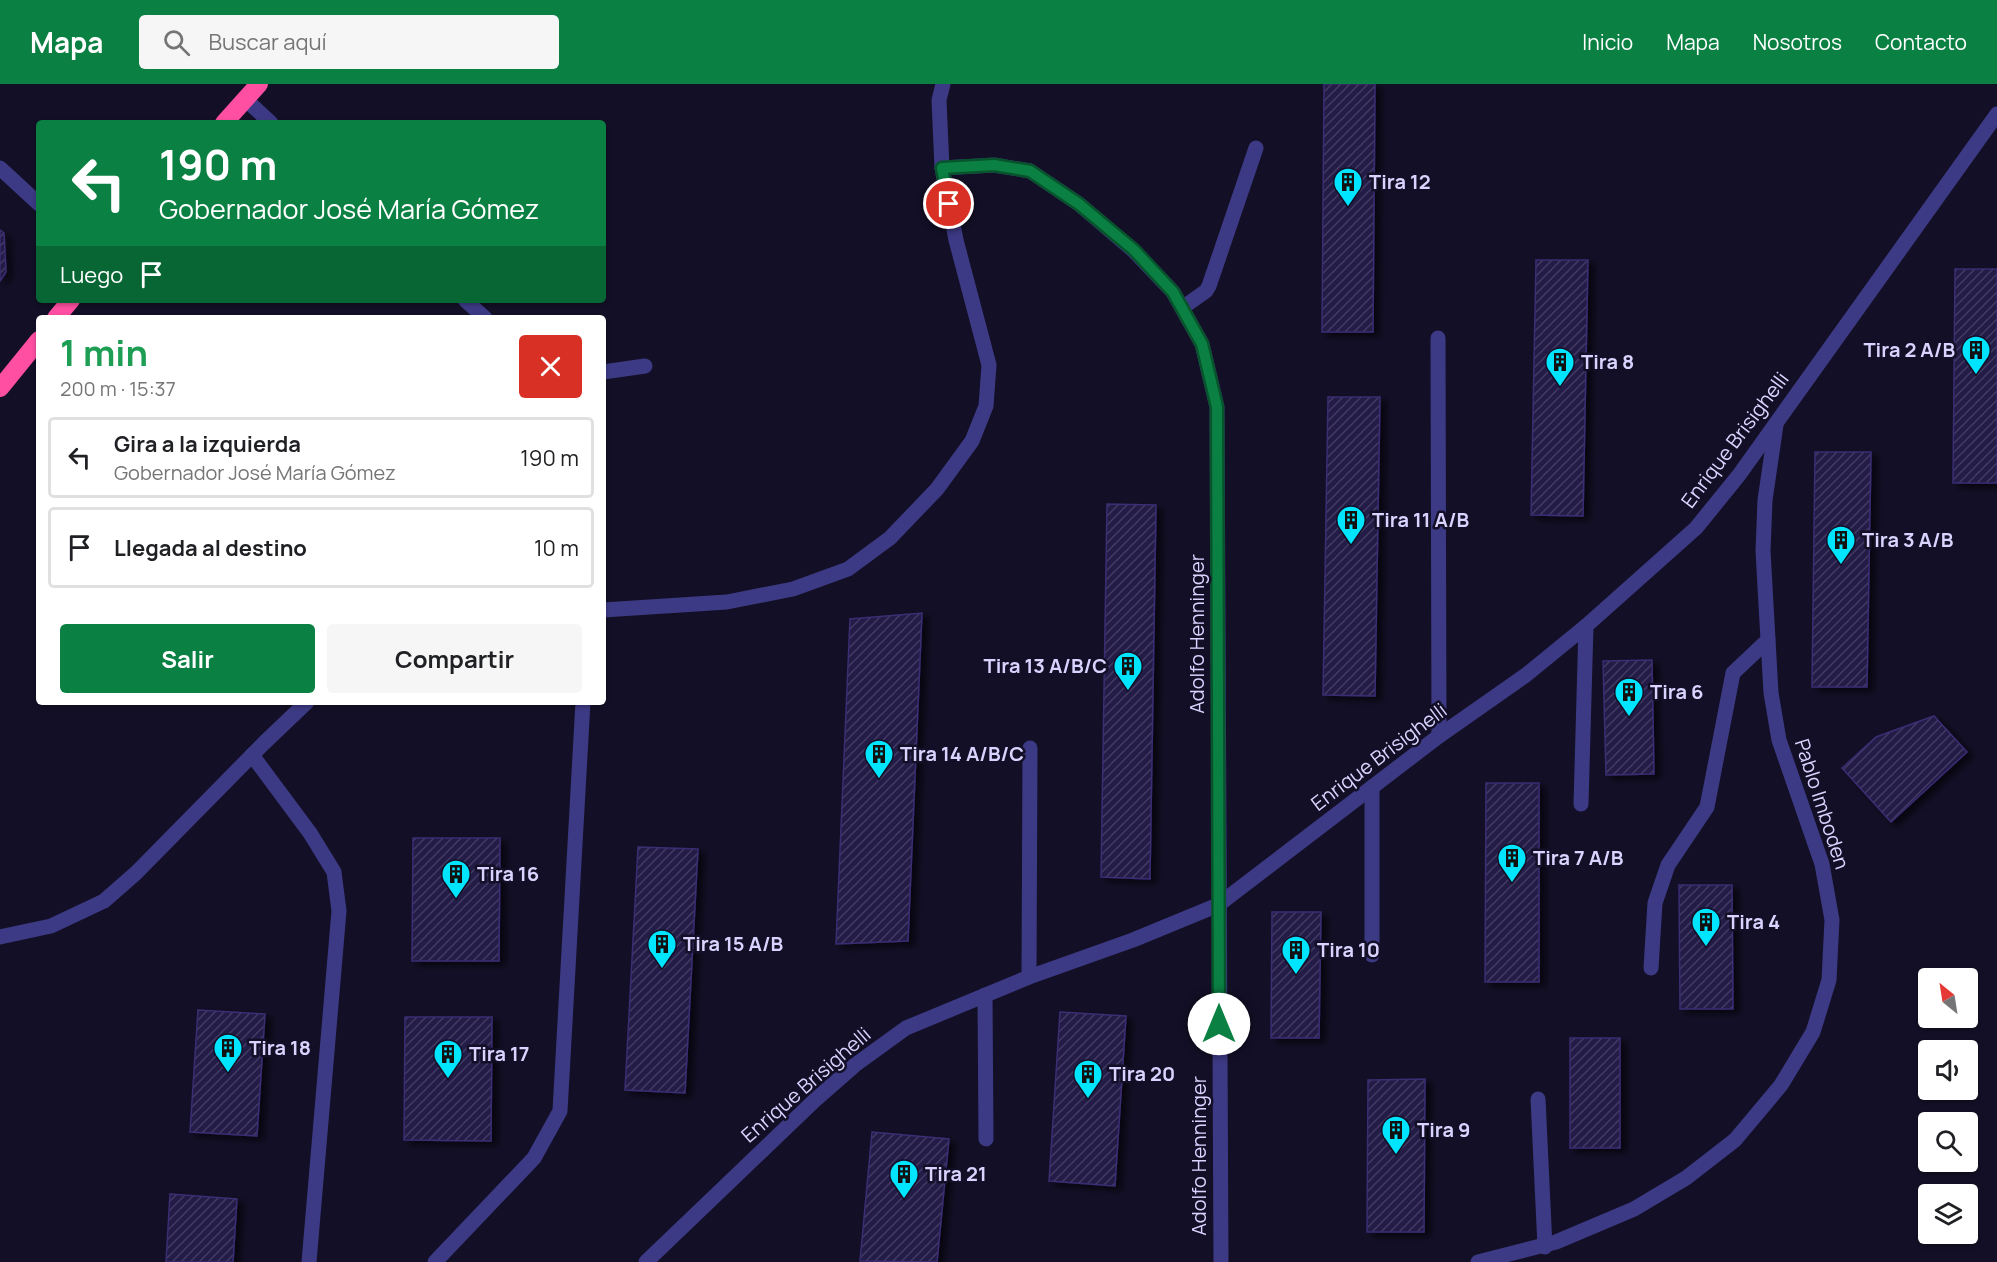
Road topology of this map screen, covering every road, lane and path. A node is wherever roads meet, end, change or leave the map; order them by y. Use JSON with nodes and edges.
{"nodes":[{"id":1,"x":259,"y":84,"type":"edge"},
{"id":2,"x":943,"y":84,"type":"edge"},
{"id":3,"x":245,"y":99,"type":"junction"},
{"id":4,"x":1997,"y":114,"type":"edge"},
{"id":5,"x":227,"y":120,"type":"edge"},
{"id":6,"x":268,"y":120,"type":"edge"},
{"id":7,"x":1256,"y":148,"type":"dead end"},
{"id":8,"x":0,"y":168,"type":"edge"},
{"id":9,"x":942,"y":168,"type":"junction"},
{"id":10,"x":36,"y":201,"type":"edge"},
{"id":11,"x":68,"y":303,"type":"edge"},
{"id":12,"x":468,"y":303,"type":"edge"},
{"id":13,"x":1182,"y":309,"type":"junction"},
{"id":14,"x":58,"y":315,"type":"edge"},
{"id":15,"x":481,"y":315,"type":"edge"},
{"id":16,"x":1438,"y":338,"type":"dead end"},
{"id":17,"x":36,"y":344,"type":"edge"},
{"id":18,"x":645,"y":366,"type":"dead end"},
{"id":19,"x":606,"y":372,"type":"edge"},
{"id":20,"x":0,"y":388,"type":"edge"},
{"id":21,"x":1777,"y":419,"type":"junction"},
{"id":22,"x":606,"y":610,"type":"edge"},
{"id":23,"x":1586,"y":626,"type":"junction"},
{"id":24,"x":1768,"y":640,"type":"junction"},
{"id":25,"x":304,"y":705,"type":"edge"},
{"id":26,"x":583,"y":705,"type":"edge"},
{"id":27,"x":1438,"y":736,"type":"junction"},
{"id":28,"x":1030,"y":748,"type":"dead end"},
{"id":29,"x":252,"y":755,"type":"junction"},
{"id":30,"x":1372,"y":787,"type":"junction"},
{"id":31,"x":1581,"y":804,"type":"dead end"},
{"id":32,"x":1218,"y":905,"type":"junction"},
{"id":33,"x":0,"y":937,"type":"edge"},
{"id":34,"x":1372,"y":956,"type":"dead end"},
{"id":35,"x":1652,"y":968,"type":"dead end"},
{"id":36,"x":1029,"y":977,"type":"junction"},
{"id":37,"x":985,"y":995,"type":"junction"},
{"id":38,"x":1538,"y":1100,"type":"dead end"},
{"id":39,"x":986,"y":1139,"type":"dead end"},
{"id":40,"x":1545,"y":1246,"type":"junction"},
{"id":41,"x":309,"y":1262,"type":"edge"},
{"id":42,"x":435,"y":1262,"type":"edge"},
{"id":43,"x":646,"y":1262,"type":"edge"},
{"id":44,"x":1221,"y":1262,"type":"edge"},
{"id":45,"x":1479,"y":1262,"type":"edge"}],
"edges":[{"from":1,"to":3,"type":"highway"},
{"from":2,"to":9,"type":"street"},
{"from":3,"to":5,"type":"highway"},
{"from":3,"to":6,"type":"street"},
{"from":4,"to":21,"type":"street","name":"Enrique Brisighelli"},
{"from":7,"to":13,"type":"street"},
{"from":8,"to":10,"type":"street"},
{"from":9,"to":13,"type":"street","name":"Adolfo Henninger"},
{"from":9,"to":22,"type":"street"},
{"from":11,"to":14,"type":"highway"},
{"from":12,"to":15,"type":"street"},
{"from":13,"to":32,"type":"street","name":"Adolfo Henninger"},
{"from":16,"to":27,"type":"street"},
{"from":17,"to":20,"type":"highway"},
{"from":18,"to":19,"type":"street"},
{"from":21,"to":23,"type":"street","name":"Enrique Brisighelli"},
{"from":21,"to":24,"type":"street","name":"Pablo Imboden"},
{"from":23,"to":27,"type":"street","name":"Enrique Brisighelli"},
{"from":23,"to":31,"type":"street"},
{"from":24,"to":35,"type":"street"},
{"from":24,"to":40,"type":"street","name":"Pablo Imboden"},
{"from":25,"to":29,"type":"street"},
{"from":26,"to":42,"type":"street"},
{"from":27,"to":30,"type":"street","name":"Enrique Brisighelli"},
{"from":28,"to":36,"type":"street"},
{"from":29,"to":33,"type":"street"},
{"from":29,"to":41,"type":"street"},
{"from":30,"to":32,"type":"street","name":"Enrique Brisighelli"},
{"from":30,"to":34,"type":"street"},
{"from":32,"to":36,"type":"street","name":"Enrique Brisighelli"},
{"from":32,"to":44,"type":"street","name":"Adolfo Henninger"},
{"from":36,"to":37,"type":"street","name":"Enrique Brisighelli"},
{"from":37,"to":39,"type":"street"},
{"from":37,"to":43,"type":"street","name":"Enrique Brisighelli"},
{"from":38,"to":40,"type":"street"},
{"from":40,"to":45,"type":"street","name":"Pablo Imboden"}]}
